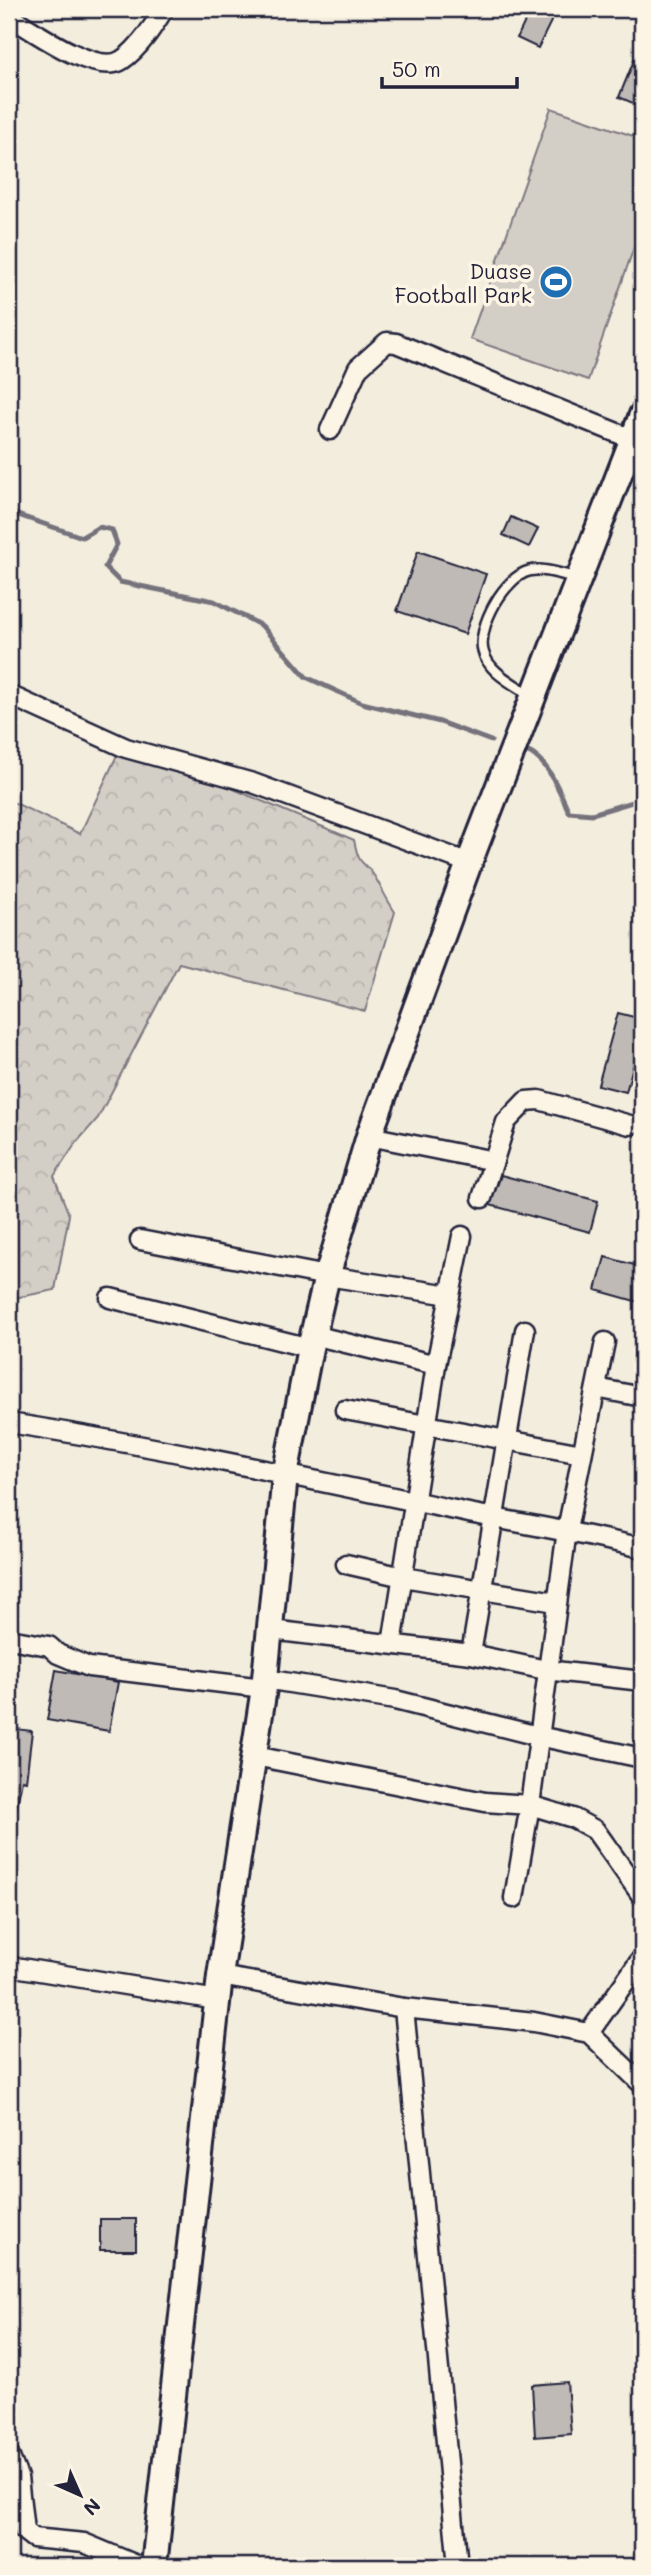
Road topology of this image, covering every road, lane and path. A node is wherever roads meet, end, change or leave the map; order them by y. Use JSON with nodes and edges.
{"nodes":[{"id":1,"x":164,"y":9,"type":"edge"},
{"id":2,"x":9,"y":16,"type":"edge"},
{"id":3,"x":639,"y":425,"type":"edge"},
{"id":4,"x":330,"y":430,"type":"dead end"},
{"id":5,"x":580,"y":578,"type":"junction"},
{"id":6,"x":9,"y":695,"type":"edge"},
{"id":7,"x":534,"y":698,"type":"junction"},
{"id":8,"x":469,"y":863,"type":"junction"},
{"id":9,"x":630,"y":1125,"type":"dead end"},
{"id":10,"x":369,"y":1136,"type":"junction"},
{"id":11,"x":494,"y":1161,"type":"junction"},
{"id":12,"x":482,"y":1198,"type":"dead end"},
{"id":13,"x":462,"y":1236,"type":"dead end"},
{"id":14,"x":140,"y":1240,"type":"dead end"},
{"id":15,"x":327,"y":1276,"type":"junction"},
{"id":16,"x":450,"y":1295,"type":"junction"},
{"id":17,"x":110,"y":1298,"type":"dead end"},
{"id":18,"x":524,"y":1329,"type":"dead end"},
{"id":19,"x":312,"y":1341,"type":"junction"},
{"id":20,"x":606,"y":1342,"type":"dead end"},
{"id":21,"x":436,"y":1365,"type":"junction"},
{"id":22,"x":596,"y":1388,"type":"junction"},
{"id":23,"x":642,"y":1397,"type":"edge"},
{"id":24,"x":345,"y":1410,"type":"dead end"},
{"id":25,"x":9,"y":1423,"type":"edge"},
{"id":26,"x":428,"y":1425,"type":"junction"},
{"id":27,"x":507,"y":1439,"type":"junction"},
{"id":28,"x":582,"y":1454,"type":"junction"},
{"id":29,"x":285,"y":1475,"type":"junction"},
{"id":30,"x":416,"y":1502,"type":"junction"},
{"id":31,"x":494,"y":1519,"type":"junction"},
{"id":32,"x":567,"y":1530,"type":"junction"},
{"id":33,"x":642,"y":1548,"type":"edge"},
{"id":34,"x":346,"y":1564,"type":"dead end"},
{"id":35,"x":403,"y":1577,"type":"junction"},
{"id":36,"x":481,"y":1588,"type":"junction"},
{"id":37,"x":556,"y":1602,"type":"junction"},
{"id":38,"x":271,"y":1630,"type":"junction"},
{"id":39,"x":9,"y":1639,"type":"edge"},
{"id":40,"x":392,"y":1644,"type":"junction"},
{"id":41,"x":471,"y":1654,"type":"junction"},
{"id":42,"x":546,"y":1670,"type":"junction"},
{"id":43,"x":642,"y":1681,"type":"edge"},
{"id":44,"x":265,"y":1683,"type":"junction"},
{"id":45,"x":538,"y":1736,"type":"junction"},
{"id":46,"x":255,"y":1756,"type":"junction"},
{"id":47,"x":642,"y":1758,"type":"edge"},
{"id":48,"x":530,"y":1805,"type":"junction"},
{"id":49,"x":642,"y":1896,"type":"edge"},
{"id":50,"x":514,"y":1898,"type":"dead end"},
{"id":51,"x":642,"y":1958,"type":"edge"},
{"id":52,"x":9,"y":1966,"type":"edge"},
{"id":53,"x":219,"y":1988,"type":"junction"},
{"id":54,"x":404,"y":2008,"type":"junction"},
{"id":55,"x":589,"y":2033,"type":"junction"},
{"id":56,"x":642,"y":2084,"type":"edge"},
{"id":57,"x":9,"y":2455,"type":"edge"},
{"id":58,"x":139,"y":2566,"type":"edge"},
{"id":59,"x":154,"y":2566,"type":"edge"},
{"id":60,"x":458,"y":2566,"type":"edge"}],
"edges":[{"from":1,"to":2,"type":"street"},
{"from":3,"to":4,"type":"street"},
{"from":3,"to":5,"type":"street"},
{"from":5,"to":7,"type":"street"},
{"from":5,"to":7,"type":"lane"},
{"from":6,"to":8,"type":"street"},
{"from":7,"to":8,"type":"street"},
{"from":8,"to":10,"type":"street"},
{"from":9,"to":11,"type":"street"},
{"from":10,"to":11,"type":"street"},
{"from":10,"to":15,"type":"street"},
{"from":11,"to":12,"type":"street"},
{"from":13,"to":16,"type":"street"},
{"from":14,"to":15,"type":"street"},
{"from":15,"to":16,"type":"street"},
{"from":15,"to":19,"type":"street"},
{"from":16,"to":21,"type":"street"},
{"from":17,"to":19,"type":"street"},
{"from":18,"to":27,"type":"street"},
{"from":19,"to":21,"type":"street"},
{"from":19,"to":29,"type":"street"},
{"from":20,"to":22,"type":"street"},
{"from":21,"to":26,"type":"street"},
{"from":22,"to":23,"type":"street"},
{"from":22,"to":28,"type":"street"},
{"from":24,"to":26,"type":"street"},
{"from":25,"to":29,"type":"street"},
{"from":26,"to":27,"type":"street"},
{"from":26,"to":30,"type":"street"},
{"from":27,"to":28,"type":"street"},
{"from":27,"to":31,"type":"street"},
{"from":28,"to":32,"type":"street"},
{"from":29,"to":30,"type":"street"},
{"from":29,"to":38,"type":"street"},
{"from":30,"to":31,"type":"street"},
{"from":30,"to":35,"type":"street"},
{"from":31,"to":32,"type":"street"},
{"from":31,"to":36,"type":"street"},
{"from":32,"to":33,"type":"street"},
{"from":32,"to":37,"type":"street"},
{"from":34,"to":35,"type":"street"},
{"from":35,"to":36,"type":"street"},
{"from":35,"to":40,"type":"street"},
{"from":36,"to":37,"type":"street"},
{"from":36,"to":41,"type":"street"},
{"from":37,"to":42,"type":"street"},
{"from":38,"to":40,"type":"street"},
{"from":38,"to":44,"type":"street"},
{"from":39,"to":44,"type":"street"},
{"from":40,"to":41,"type":"street"},
{"from":41,"to":42,"type":"street"},
{"from":42,"to":43,"type":"street"},
{"from":42,"to":45,"type":"street"},
{"from":44,"to":45,"type":"street"},
{"from":44,"to":46,"type":"street"},
{"from":45,"to":47,"type":"street"},
{"from":45,"to":48,"type":"street"},
{"from":46,"to":48,"type":"street"},
{"from":46,"to":53,"type":"street"},
{"from":48,"to":49,"type":"street"},
{"from":48,"to":50,"type":"street"},
{"from":51,"to":55,"type":"street"},
{"from":52,"to":53,"type":"street"},
{"from":53,"to":54,"type":"street"},
{"from":53,"to":59,"type":"street"},
{"from":54,"to":55,"type":"street"},
{"from":54,"to":60,"type":"street"},
{"from":55,"to":56,"type":"street"},
{"from":57,"to":58,"type":"street"}]}
